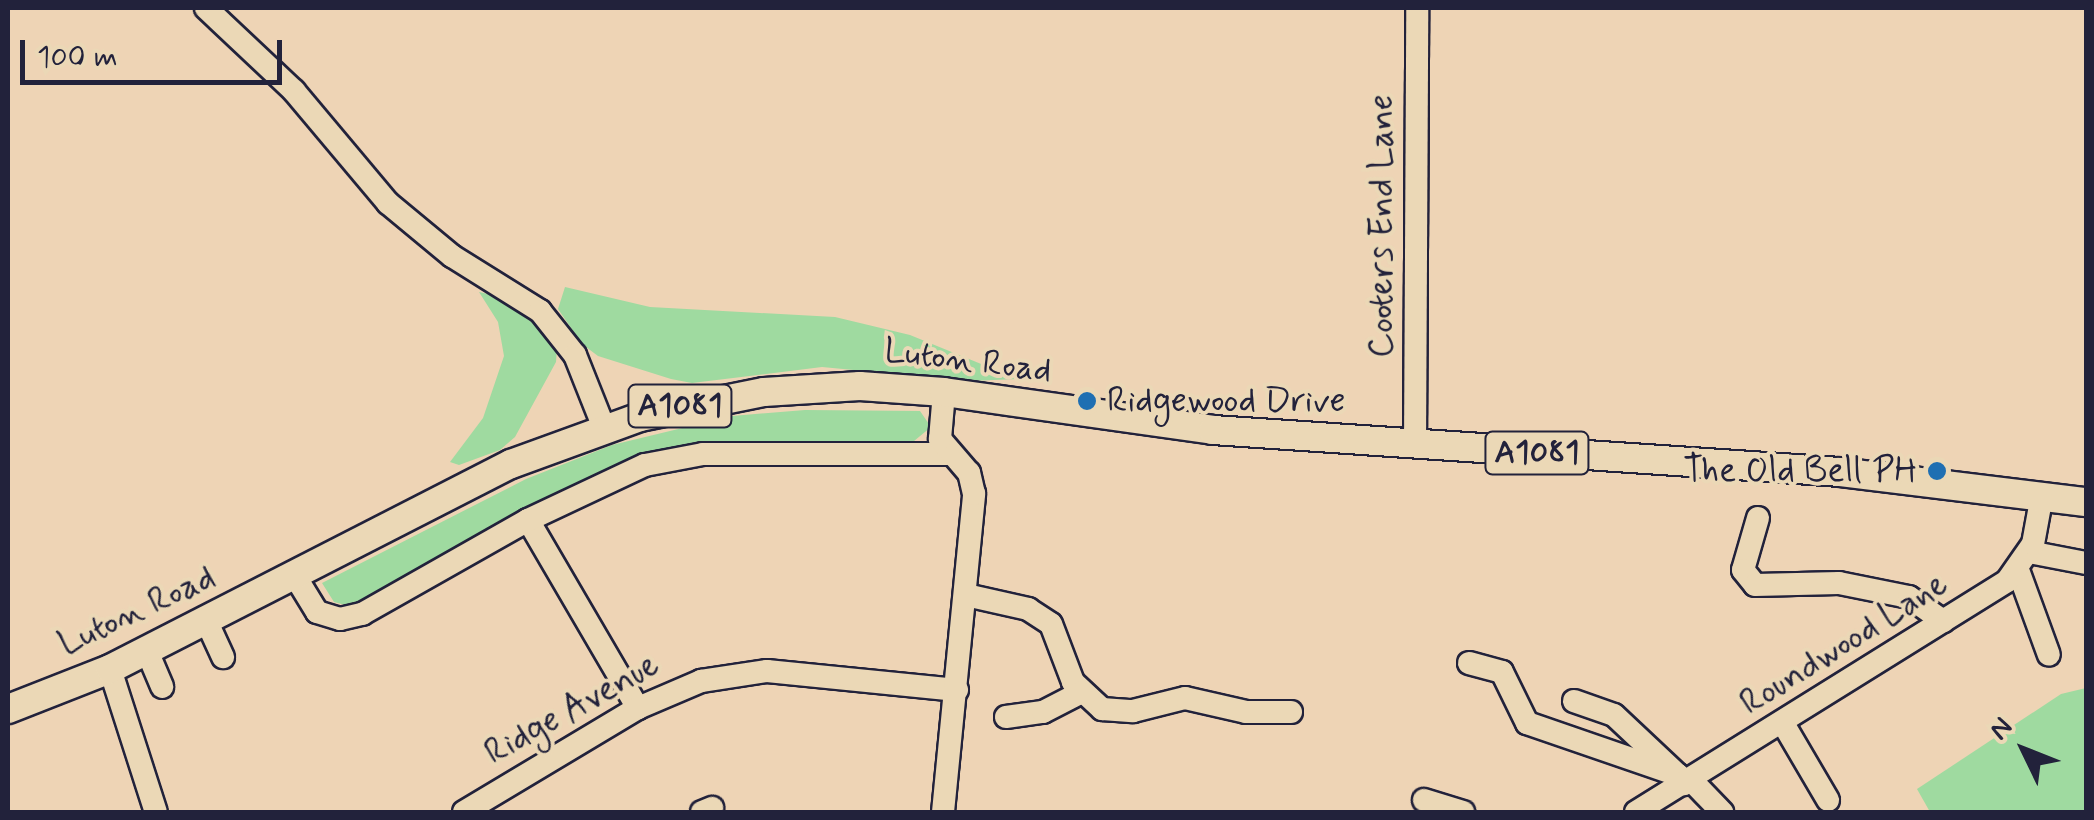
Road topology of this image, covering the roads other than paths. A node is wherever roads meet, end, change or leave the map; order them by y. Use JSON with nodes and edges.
{"nodes":[{"id":1,"x":206,"y":8,"type":"edge"},
{"id":2,"x":1417,"y":8,"type":"edge"},
{"id":3,"x":944,"y":392,"type":"junction"},
{"id":4,"x":604,"y":428,"type":"junction"},
{"id":5,"x":1415,"y":446,"type":"junction"},
{"id":6,"x":947,"y":454,"type":"junction"},
{"id":7,"x":2042,"y":495,"type":"junction"},
{"id":8,"x":2086,"y":502,"type":"edge"},
{"id":9,"x":1758,"y":518,"type":"dead end"},
{"id":10,"x":528,"y":520,"type":"junction"},
{"id":11,"x":2024,"y":561,"type":"junction"},
{"id":12,"x":2086,"y":564,"type":"edge"},
{"id":13,"x":296,"y":576,"type":"junction"},
{"id":14,"x":966,"y":596,"type":"junction"},
{"id":15,"x":206,"y":620,"type":"junction"},
{"id":16,"x":1942,"y":620,"type":"junction"},
{"id":17,"x":147,"y":650,"type":"junction"},
{"id":18,"x":2049,"y":655,"type":"dead end"},
{"id":19,"x":223,"y":657,"type":"dead end"},
{"id":20,"x":1469,"y":664,"type":"dead end"},
{"id":21,"x":110,"y":669,"type":"junction"},
{"id":22,"x":162,"y":687,"type":"dead end"},
{"id":23,"x":957,"y":690,"type":"junction"},
{"id":24,"x":1080,"y":692,"type":"junction"},
{"id":25,"x":1574,"y":701,"type":"dead end"},
{"id":26,"x":8,"y":708,"type":"edge"},
{"id":27,"x":638,"y":708,"type":"junction"},
{"id":28,"x":1291,"y":712,"type":"dead end"},
{"id":29,"x":1006,"y":717,"type":"dead end"},
{"id":30,"x":1784,"y":725,"type":"junction"},
{"id":31,"x":1684,"y":780,"type":"junction"},
{"id":32,"x":1424,"y":800,"type":"dead end"},
{"id":33,"x":1828,"y":800,"type":"dead end"},
{"id":34,"x":156,"y":812,"type":"edge"},
{"id":35,"x":464,"y":812,"type":"edge"},
{"id":36,"x":943,"y":812,"type":"edge"},
{"id":37,"x":1463,"y":812,"type":"edge"},
{"id":38,"x":1636,"y":812,"type":"edge"},
{"id":39,"x":1722,"y":812,"type":"edge"}],
"edges":[{"from":1,"to":4,"type":"street"},
{"from":2,"to":5,"type":"street","name":"Cooters End Lane"},
{"from":3,"to":4,"type":"main road","name":"Luton Road","number":"A1081"},
{"from":3,"to":5,"type":"main road","name":"Luton Road","number":"A1081"},
{"from":3,"to":6,"type":"street"},
{"from":4,"to":13,"type":"main road","name":"Luton Road","number":"A1081"},
{"from":5,"to":7,"type":"main road","name":"Luton Road","number":"A1081"},
{"from":6,"to":10,"type":"street"},
{"from":6,"to":14,"type":"street"},
{"from":7,"to":8,"type":"main road","name":"Luton Road","number":"A1081"},
{"from":7,"to":11,"type":"street"},
{"from":9,"to":16,"type":"street"},
{"from":10,"to":13,"type":"street"},
{"from":10,"to":27,"type":"street"},
{"from":11,"to":12,"type":"street"},
{"from":11,"to":16,"type":"street","name":"Roundwood Lane"},
{"from":11,"to":18,"type":"street"},
{"from":13,"to":15,"type":"main road","name":"Luton Road","number":"A1081"},
{"from":14,"to":23,"type":"street"},
{"from":14,"to":24,"type":"street"},
{"from":15,"to":17,"type":"main road","name":"Luton Road","number":"A1081"},
{"from":15,"to":19,"type":"street"},
{"from":16,"to":30,"type":"street","name":"Roundwood Lane"},
{"from":17,"to":21,"type":"main road","name":"Luton Road","number":"A1081"},
{"from":17,"to":22,"type":"street"},
{"from":20,"to":31,"type":"street"},
{"from":21,"to":26,"type":"main road","name":"Luton Road","number":"A1081"},
{"from":21,"to":34,"type":"street"},
{"from":23,"to":27,"type":"street","name":"Ridge Avenue"},
{"from":23,"to":36,"type":"street"},
{"from":24,"to":28,"type":"street"},
{"from":24,"to":29,"type":"street"},
{"from":25,"to":31,"type":"street"},
{"from":27,"to":35,"type":"street","name":"Ridge Avenue"},
{"from":30,"to":31,"type":"street","name":"Roundwood Lane"},
{"from":30,"to":33,"type":"street"},
{"from":31,"to":38,"type":"street","name":"Roundwood Lane"},
{"from":31,"to":39,"type":"street"},
{"from":32,"to":37,"type":"street"}]}
